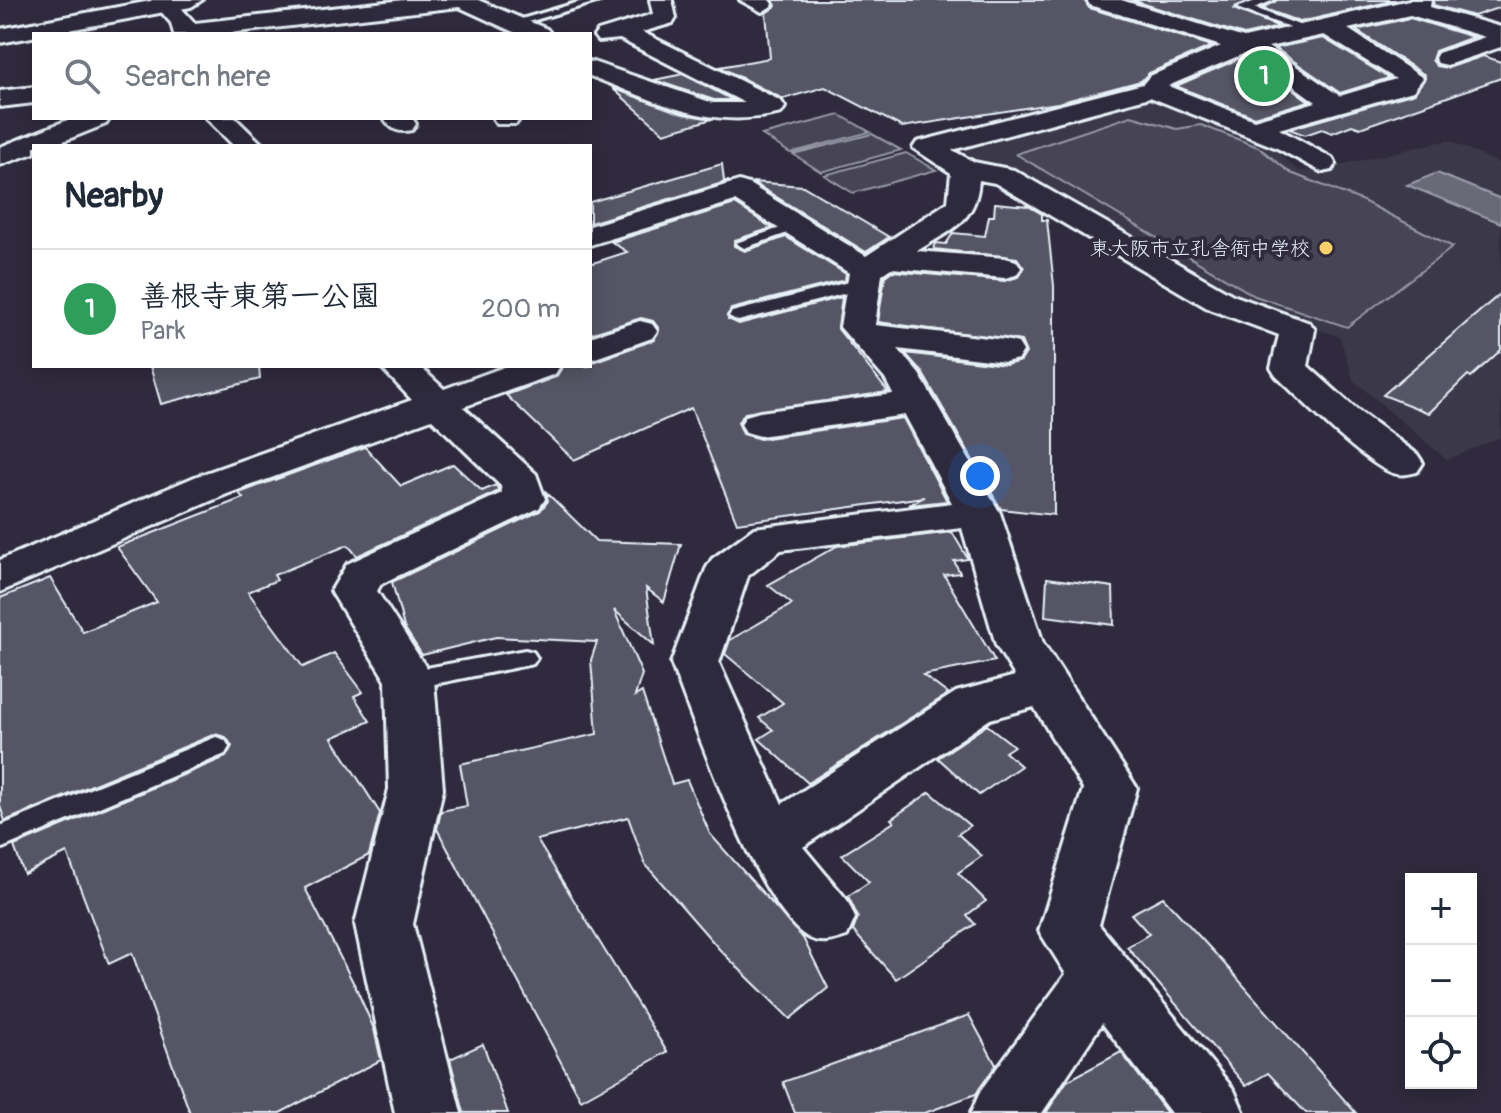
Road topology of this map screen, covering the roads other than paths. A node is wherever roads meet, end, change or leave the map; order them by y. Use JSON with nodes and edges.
{"nodes":[{"id":1,"x":191,"y":0,"type":"edge"},
{"id":2,"x":463,"y":0,"type":"edge"},
{"id":3,"x":598,"y":0,"type":"edge"},
{"id":4,"x":661,"y":0,"type":"edge"},
{"id":5,"x":1098,"y":0,"type":"edge"},
{"id":6,"x":1269,"y":0,"type":"edge"},
{"id":7,"x":164,"y":2,"type":"edge"},
{"id":8,"x":1421,"y":8,"type":"edge"},
{"id":9,"x":1501,"y":14,"type":"edge"},
{"id":10,"x":1316,"y":28,"type":"junction"},
{"id":11,"x":528,"y":31,"type":"edge"},
{"id":12,"x":186,"y":32,"type":"edge"},
{"id":13,"x":194,"y":32,"type":"edge"},
{"id":14,"x":623,"y":32,"type":"junction"},
{"id":15,"x":0,"y":36,"type":"edge"},
{"id":16,"x":1501,"y":37,"type":"edge"},
{"id":17,"x":592,"y":39,"type":"edge"},
{"id":18,"x":1243,"y":45,"type":"junction"},
{"id":19,"x":1478,"y":47,"type":"junction"},
{"id":20,"x":1447,"y":58,"type":"dead end"},
{"id":21,"x":1501,"y":60,"type":"edge"},
{"id":22,"x":597,"y":76,"type":"edge"},
{"id":23,"x":1152,"y":89,"type":"junction"},
{"id":24,"x":32,"y":95,"type":"edge"},
{"id":25,"x":0,"y":99,"type":"edge"},
{"id":26,"x":1336,"y":105,"type":"junction"},
{"id":27,"x":92,"y":120,"type":"edge"},
{"id":28,"x":1253,"y":128,"type":"junction"},
{"id":29,"x":32,"y":144,"type":"edge"},
{"id":30,"x":32,"y":144,"type":"edge"},
{"id":31,"x":0,"y":157,"type":"edge"},
{"id":32,"x":1322,"y":164,"type":"dead end"},
{"id":33,"x":966,"y":169,"type":"junction"},
{"id":34,"x":797,"y":227,"type":"junction"},
{"id":35,"x":592,"y":235,"type":"edge"},
{"id":36,"x":744,"y":243,"type":"dead end"},
{"id":37,"x":1005,"y":268,"type":"dead end"},
{"id":38,"x":872,"y":271,"type":"junction"},
{"id":39,"x":738,"y":316,"type":"dead end"},
{"id":40,"x":640,"y":331,"type":"dead end"},
{"id":41,"x":866,"y":335,"type":"junction"},
{"id":42,"x":592,"y":348,"type":"edge"},
{"id":43,"x":1005,"y":351,"type":"dead end"},
{"id":44,"x":400,"y":368,"type":"edge"},
{"id":45,"x":536,"y":368,"type":"edge"},
{"id":46,"x":916,"y":402,"type":"junction"},
{"id":47,"x":436,"y":404,"type":"junction"},
{"id":48,"x":760,"y":424,"type":"dead end"},
{"id":49,"x":1403,"y":463,"type":"dead end"},
{"id":50,"x":979,"y":513,"type":"junction"},
{"id":51,"x":0,"y":577,"type":"edge"},
{"id":52,"x":525,"y":658,"type":"dead end"},
{"id":53,"x":410,"y":680,"type":"junction"},
{"id":54,"x":1047,"y":686,"type":"junction"},
{"id":55,"x":216,"y":747,"type":"dead end"},
{"id":56,"x":0,"y":838,"type":"edge"},
{"id":57,"x":770,"y":840,"type":"junction"},
{"id":58,"x":826,"y":918,"type":"dead end"},
{"id":59,"x":1102,"y":972,"type":"junction"},
{"id":60,"x":428,"y":1113,"type":"edge"},
{"id":61,"x":1004,"y":1113,"type":"edge"},
{"id":62,"x":1211,"y":1113,"type":"edge"}],
"edges":[{"from":1,"to":7,"type":"street"},
{"from":2,"to":11,"type":"street"},
{"from":2,"to":13,"type":"street"},
{"from":3,"to":11,"type":"lane"},
{"from":4,"to":14,"type":"street"},
{"from":5,"to":18,"type":"street"},
{"from":6,"to":10,"type":"lane"},
{"from":7,"to":12,"type":"street"},
{"from":7,"to":15,"type":"street"},
{"from":8,"to":9,"type":"street"},
{"from":8,"to":10,"type":"street"},
{"from":8,"to":16,"type":"street"},
{"from":10,"to":18,"type":"street"},
{"from":10,"to":26,"type":"street"},
{"from":14,"to":17,"type":"street"},
{"from":14,"to":22,"type":"street"},
{"from":16,"to":19,"type":"street"},
{"from":18,"to":23,"type":"street"},
{"from":18,"to":26,"type":"street"},
{"from":19,"to":20,"type":"street"},
{"from":19,"to":21,"type":"street"},
{"from":23,"to":28,"type":"street"},
{"from":23,"to":33,"type":"street"},
{"from":24,"to":25,"type":"street"},
{"from":26,"to":28,"type":"street"},
{"from":27,"to":30,"type":"street"},
{"from":28,"to":32,"type":"street"},
{"from":29,"to":31,"type":"street"},
{"from":33,"to":38,"type":"street"},
{"from":33,"to":49,"type":"street"},
{"from":34,"to":35,"type":"street"},
{"from":34,"to":36,"type":"lane"},
{"from":34,"to":38,"type":"street"},
{"from":37,"to":38,"type":"street"},
{"from":38,"to":39,"type":"lane"},
{"from":38,"to":41,"type":"street"},
{"from":40,"to":42,"type":"street"},
{"from":41,"to":43,"type":"street"},
{"from":41,"to":46,"type":"street"},
{"from":44,"to":47,"type":"street"},
{"from":45,"to":47,"type":"street"},
{"from":46,"to":48,"type":"street"},
{"from":46,"to":50,"type":"street"},
{"from":47,"to":51,"type":"street"},
{"from":47,"to":53,"type":"street"},
{"from":50,"to":54,"type":"street"},
{"from":50,"to":57,"type":"street"},
{"from":52,"to":53,"type":"lane"},
{"from":53,"to":60,"type":"street"},
{"from":54,"to":57,"type":"street"},
{"from":54,"to":59,"type":"street"},
{"from":55,"to":56,"type":"lane"},
{"from":57,"to":58,"type":"street"},
{"from":59,"to":61,"type":"street"},
{"from":59,"to":62,"type":"street"}]}
